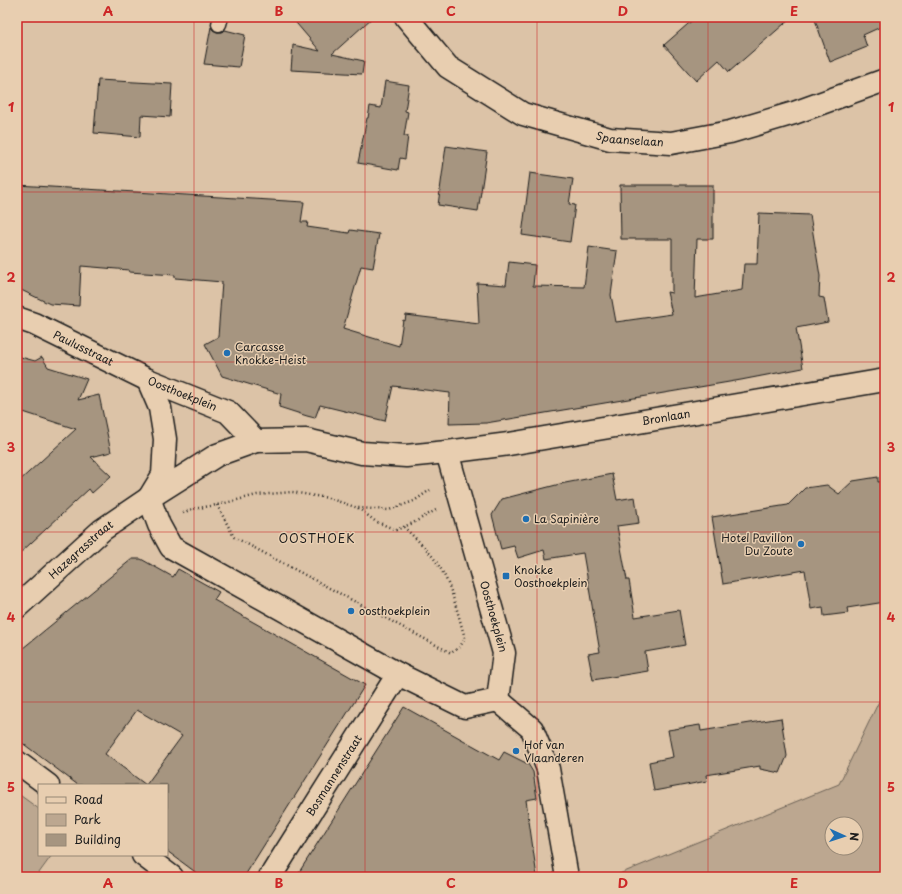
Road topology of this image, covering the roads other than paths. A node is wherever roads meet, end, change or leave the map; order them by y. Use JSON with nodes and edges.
{"nodes":[{"id":1,"x":406,"y":17,"type":"edge"},
{"id":2,"x":885,"y":80,"type":"edge"},
{"id":3,"x":17,"y":318,"type":"edge"},
{"id":4,"x":148,"y":380,"type":"junction"},
{"id":5,"x":885,"y":380,"type":"edge"},
{"id":6,"x":256,"y":441,"type":"junction"},
{"id":7,"x":447,"y":452,"type":"junction"},
{"id":8,"x":149,"y":498,"type":"junction"},
{"id":9,"x":17,"y":607,"type":"edge"},
{"id":10,"x":398,"y":674,"type":"junction"},
{"id":11,"x":498,"y":700,"type":"junction"},
{"id":12,"x":17,"y":762,"type":"edge"},
{"id":13,"x":47,"y":784,"type":"edge"},
{"id":14,"x":144,"y":856,"type":"edge"},
{"id":15,"x":172,"y":877,"type":"edge"},
{"id":16,"x":270,"y":877,"type":"edge"},
{"id":17,"x":567,"y":877,"type":"edge"}],
"edges":[{"from":1,"to":2,"type":"street","name":"Spaanselaan"},
{"from":3,"to":4,"type":"street","name":"Paulusstraat"},
{"from":4,"to":6,"type":"street","name":"Oosthoekplein"},
{"from":4,"to":8,"type":"street","name":"Oosthoekplein"},
{"from":5,"to":7,"type":"street","name":"Bronlaan"},
{"from":6,"to":7,"type":"street"},
{"from":6,"to":8,"type":"street"},
{"from":7,"to":11,"type":"street","name":"Oosthoekplein"},
{"from":8,"to":9,"type":"street","name":"Hazegrasstraat"},
{"from":8,"to":10,"type":"street"},
{"from":10,"to":11,"type":"street"},
{"from":10,"to":16,"type":"street","name":"Bosmannenstraat"},
{"from":11,"to":17,"type":"street"},
{"from":12,"to":13,"type":"street"},
{"from":14,"to":15,"type":"street"}]}
